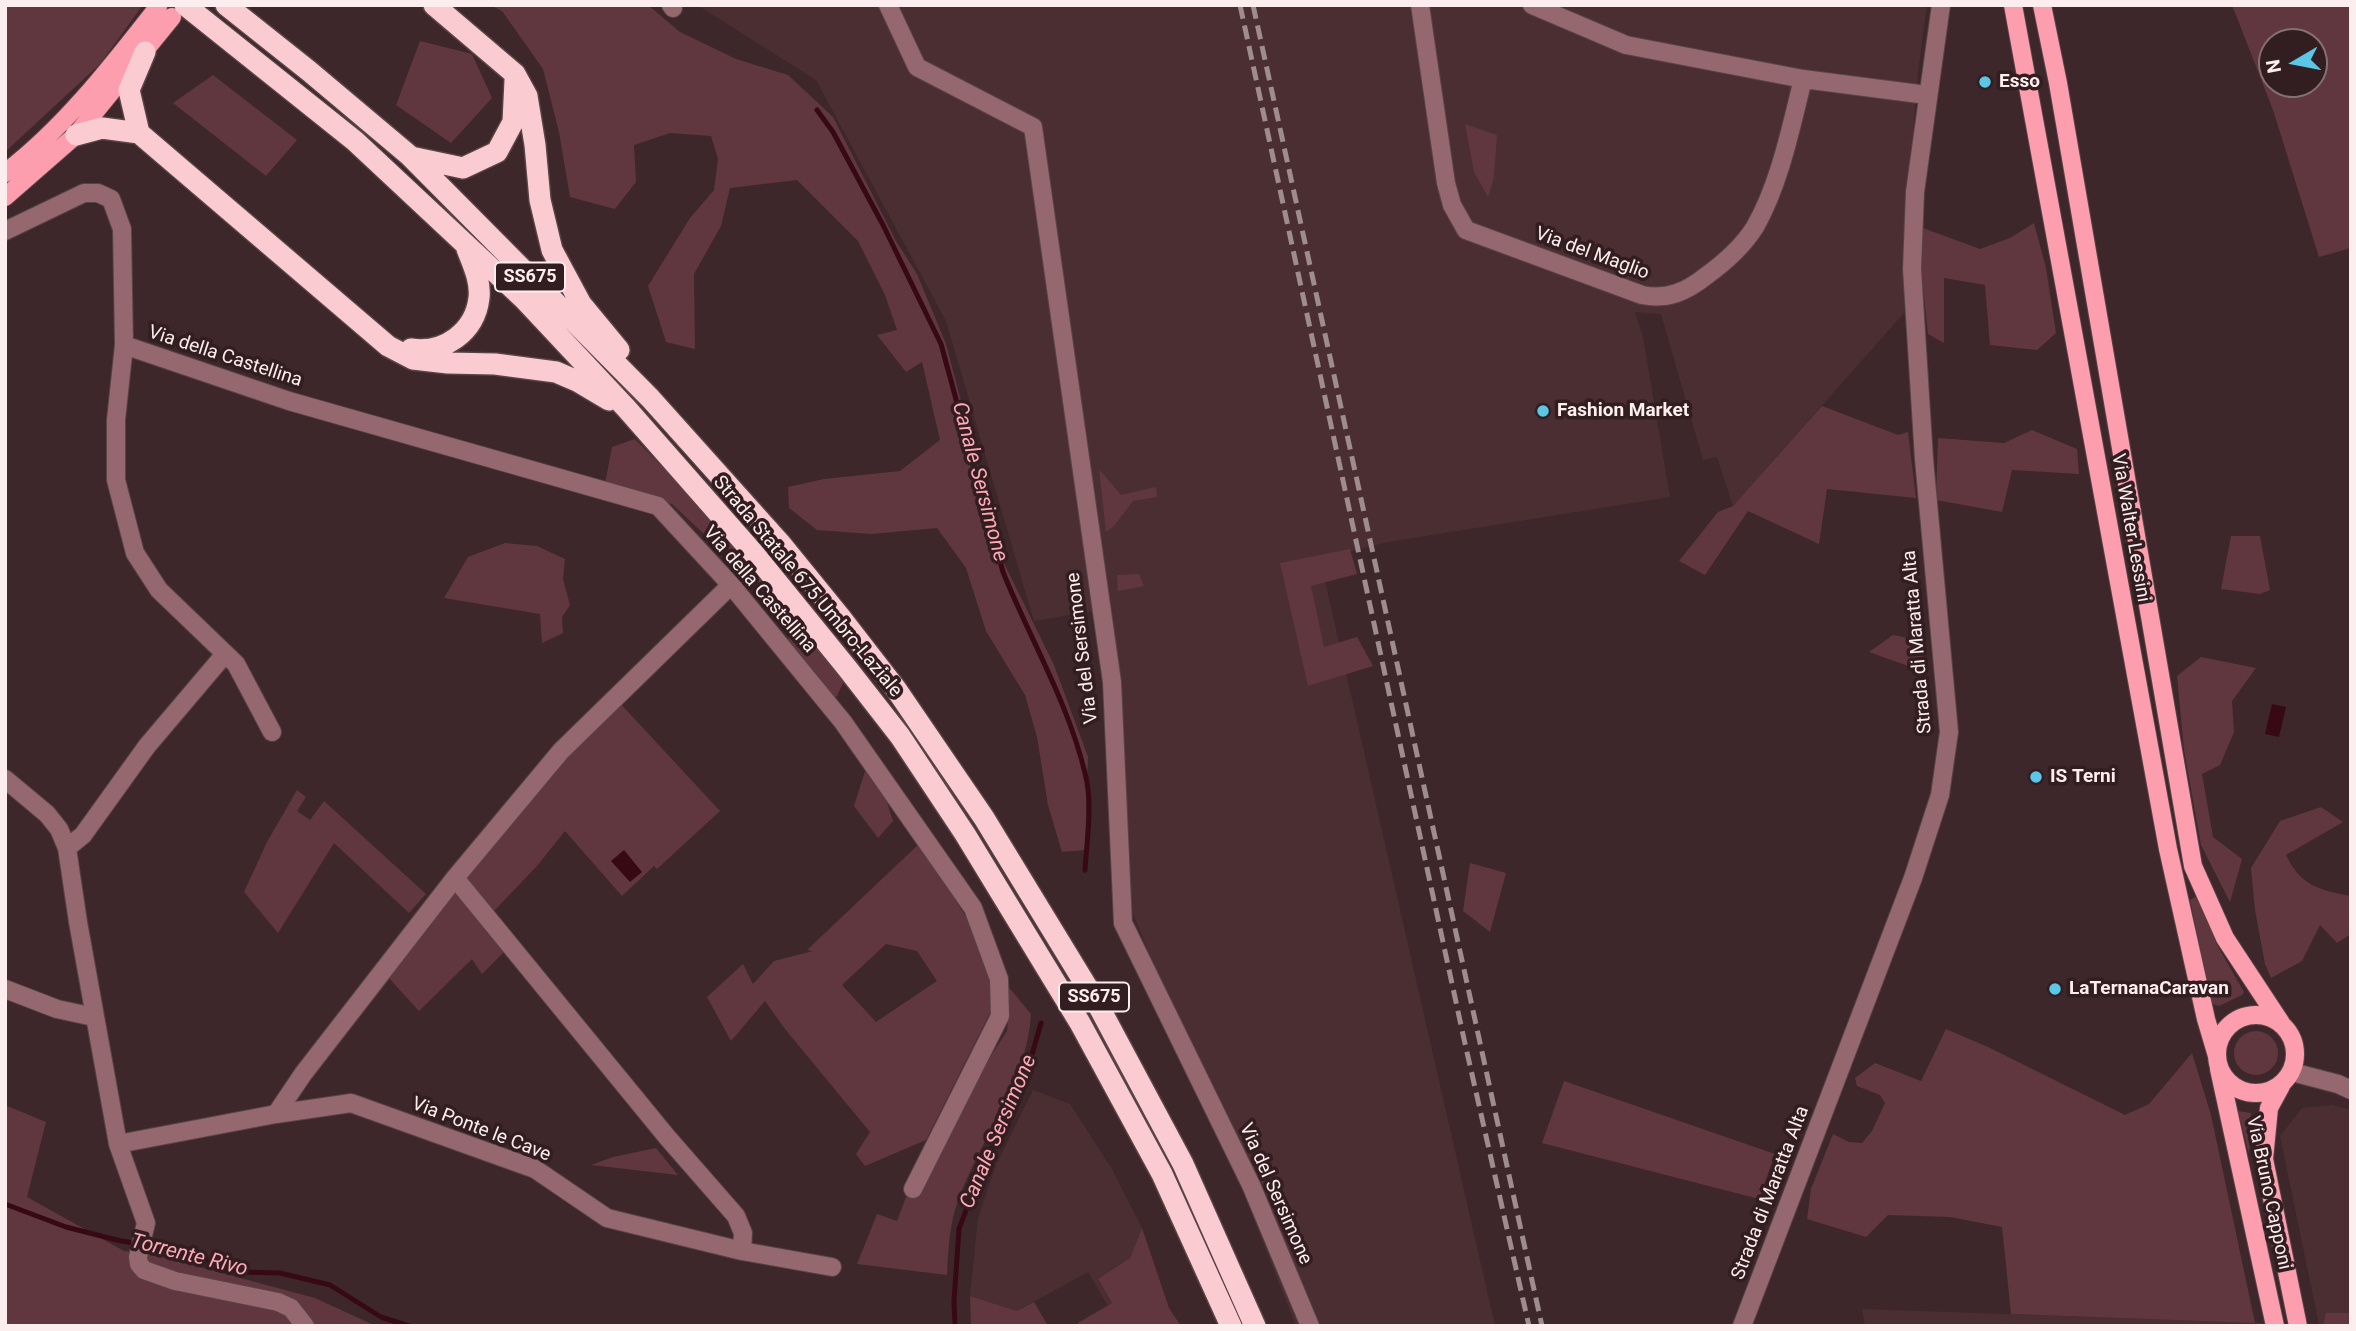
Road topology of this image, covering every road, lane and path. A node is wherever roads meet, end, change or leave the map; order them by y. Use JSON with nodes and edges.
{"nodes":[{"id":1,"x":226,"y":5,"type":"edge"},
{"id":2,"x":434,"y":5,"type":"edge"},
{"id":3,"x":888,"y":5,"type":"edge"},
{"id":4,"x":1420,"y":5,"type":"edge"},
{"id":5,"x":1532,"y":5,"type":"edge"},
{"id":6,"x":1941,"y":5,"type":"edge"},
{"id":7,"x":2013,"y":5,"type":"edge"},
{"id":8,"x":2042,"y":5,"type":"edge"},
{"id":9,"x":172,"y":10,"type":"edge"},
{"id":10,"x":145,"y":52,"type":"junction"},
{"id":11,"x":515,"y":74,"type":"junction"},
{"id":12,"x":1803,"y":79,"type":"junction"},
{"id":13,"x":1927,"y":94,"type":"junction"},
{"id":14,"x":139,"y":133,"type":"junction"},
{"id":15,"x":76,"y":135,"type":"junction"},
{"id":16,"x":410,"y":156,"type":"junction"},
{"id":17,"x":5,"y":173,"type":"edge"},
{"id":18,"x":5,"y":197,"type":"edge"},
{"id":19,"x":5,"y":231,"type":"edge"},
{"id":20,"x":466,"y":244,"type":"junction"},
{"id":21,"x":124,"y":345,"type":"junction"},
{"id":22,"x":388,"y":346,"type":"junction"},
{"id":23,"x":650,"y":398,"type":"junction"},
{"id":24,"x":627,"y":409,"type":"junction"},
{"id":25,"x":731,"y":585,"type":"junction"},
{"id":26,"x":225,"y":654,"type":"junction"},
{"id":27,"x":272,"y":732,"type":"dead end"},
{"id":28,"x":5,"y":779,"type":"edge"},
{"id":29,"x":67,"y":848,"type":"junction"},
{"id":30,"x":455,"y":878,"type":"junction"},
{"id":31,"x":5,"y":989,"type":"edge"},
{"id":32,"x":94,"y":1017,"type":"junction"},
{"id":33,"x":2281,"y":1023,"type":"junction"},
{"id":34,"x":2218,"y":1062,"type":"junction"},
{"id":35,"x":2286,"y":1079,"type":"junction"},
{"id":36,"x":2351,"y":1090,"type":"edge"},
{"id":37,"x":276,"y":1114,"type":"junction"},
{"id":38,"x":118,"y":1144,"type":"junction"},
{"id":39,"x":913,"y":1189,"type":"dead end"},
{"id":40,"x":742,"y":1251,"type":"junction"},
{"id":41,"x":832,"y":1267,"type":"dead end"},
{"id":42,"x":304,"y":1326,"type":"edge"},
{"id":43,"x":1231,"y":1326,"type":"edge"},
{"id":44,"x":1255,"y":1326,"type":"edge"},
{"id":45,"x":1310,"y":1326,"type":"edge"},
{"id":46,"x":1742,"y":1326,"type":"edge"},
{"id":47,"x":2275,"y":1326,"type":"edge"},
{"id":48,"x":2298,"y":1326,"type":"edge"}],
"edges":[{"from":1,"to":16,"type":"highway","name":"Strada Statale 675 Umbro-Laziale","number":"SS675"},
{"from":2,"to":11,"type":"highway"},
{"from":3,"to":45,"type":"street","name":"Via del Sersimone"},
{"from":4,"to":12,"type":"street","name":"Via del Maglio"},
{"from":5,"to":12,"type":"street"},
{"from":6,"to":13,"type":"street","name":"Strada di Maratta Alta"},
{"from":7,"to":34,"type":"main road","name":"Via Walter Lessini"},
{"from":8,"to":33,"type":"main road","name":"Via Walter Lessini"},
{"from":9,"to":10,"type":"main road"},
{"from":9,"to":17,"type":"main road"},
{"from":9,"to":20,"type":"highway","name":"Strada Statale 675 Umbro-Laziale","number":"SS675"},
{"from":10,"to":14,"type":"highway"},
{"from":10,"to":15,"type":"main road"},
{"from":11,"to":16,"type":"highway"},
{"from":11,"to":23,"type":"highway"},
{"from":12,"to":13,"type":"street"},
{"from":13,"to":46,"type":"street","name":"Strada di Maratta Alta"},
{"from":14,"to":15,"type":"highway"},
{"from":14,"to":22,"type":"highway"},
{"from":15,"to":18,"type":"main road"},
{"from":16,"to":23,"type":"highway","name":"Strada Statale 675 Umbro-Laziale","number":"SS675"},
{"from":19,"to":21,"type":"street","name":"Via della Castellina"},
{"from":20,"to":22,"type":"highway"},
{"from":20,"to":24,"type":"highway","name":"Strada Statale 675 Umbro-Laziale","number":"SS675"},
{"from":21,"to":25,"type":"street","name":"Via della Castellina"},
{"from":21,"to":26,"type":"street","name":"Via della Castellina"},
{"from":22,"to":24,"type":"highway"},
{"from":23,"to":44,"type":"highway","name":"Strada Statale 675 Umbro-Laziale","number":"SS675"},
{"from":24,"to":43,"type":"highway","name":"Strada Statale 675 Umbro-Laziale","number":"SS675"},
{"from":25,"to":30,"type":"street"},
{"from":25,"to":39,"type":"street","name":"Via della Castellina"},
{"from":26,"to":27,"type":"street","name":"Via della Castellina"},
{"from":26,"to":29,"type":"street"},
{"from":28,"to":29,"type":"street"},
{"from":29,"to":32,"type":"street"},
{"from":30,"to":37,"type":"street"},
{"from":30,"to":40,"type":"street"},
{"from":31,"to":32,"type":"street"},
{"from":32,"to":38,"type":"street"},
{"from":33,"to":34,"type":"main road"},
{"from":33,"to":35,"type":"main road"},
{"from":34,"to":35,"type":"main road"},
{"from":34,"to":47,"type":"main road","name":"Via Bruno Capponi"},
{"from":35,"to":36,"type":"street"},
{"from":35,"to":48,"type":"main road","name":"Via Bruno Capponi"},
{"from":37,"to":38,"type":"street","name":"Via Ponte le Cave"},
{"from":37,"to":40,"type":"street","name":"Via Ponte le Cave"},
{"from":38,"to":42,"type":"street"},
{"from":40,"to":41,"type":"street","name":"Via Ponte le Cave"}]}
